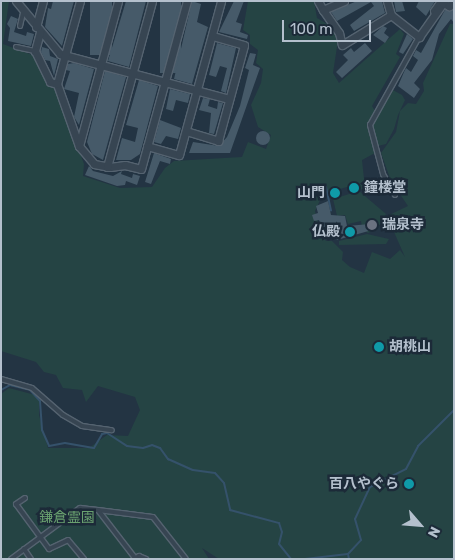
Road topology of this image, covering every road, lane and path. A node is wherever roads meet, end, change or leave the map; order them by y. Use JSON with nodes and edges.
{"nodes":[{"id":1,"x":16,"y":1,"type":"edge"},
{"id":2,"x":43,"y":1,"type":"edge"},
{"id":3,"x":80,"y":1,"type":"edge"},
{"id":4,"x":118,"y":1,"type":"edge"},
{"id":5,"x":152,"y":1,"type":"edge"},
{"id":6,"x":187,"y":1,"type":"edge"},
{"id":7,"x":221,"y":1,"type":"edge"},
{"id":8,"x":318,"y":1,"type":"edge"},
{"id":9,"x":344,"y":1,"type":"edge"},
{"id":10,"x":387,"y":1,"type":"edge"},
{"id":11,"x":440,"y":1,"type":"edge"},
{"id":12,"x":454,"y":2,"type":"edge"},
{"id":13,"x":322,"y":10,"type":"junction"},
{"id":14,"x":23,"y":13,"type":"junction"},
{"id":15,"x":391,"y":15,"type":"junction"},
{"id":16,"x":435,"y":17,"type":"junction"},
{"id":17,"x":20,"y":26,"type":"dead end"},
{"id":18,"x":38,"y":30,"type":"junction"},
{"id":19,"x":212,"y":36,"type":"junction"},
{"id":20,"x":419,"y":37,"type":"junction"},
{"id":21,"x":16,"y":47,"type":"dead end"},
{"id":22,"x":35,"y":51,"type":"junction"},
{"id":23,"x":65,"y":56,"type":"junction"},
{"id":24,"x":100,"y":65,"type":"junction"},
{"id":25,"x":132,"y":74,"type":"junction"},
{"id":26,"x":165,"y":82,"type":"junction"},
{"id":27,"x":57,"y":84,"type":"junction"},
{"id":28,"x":197,"y":91,"type":"junction"},
{"id":29,"x":229,"y":99,"type":"junction"},
{"id":30,"x":186,"y":131,"type":"junction"},
{"id":31,"x":79,"y":146,"type":"junction"},
{"id":32,"x":147,"y":146,"type":"junction"},
{"id":33,"x":107,"y":167,"type":"junction"},
{"id":34,"x":395,"y":195,"type":"dead end"},
{"id":35,"x":1,"y":379,"type":"edge"},
{"id":36,"x":112,"y":430,"type":"dead end"},
{"id":37,"x":25,"y":498,"type":"dead end"},
{"id":38,"x":98,"y":510,"type":"junction"},
{"id":39,"x":40,"y":536,"type":"junction"},
{"id":40,"x":24,"y":549,"type":"junction"},
{"id":41,"x":134,"y":558,"type":"edge"},
{"id":42,"x":11,"y":559,"type":"edge"},
{"id":43,"x":31,"y":559,"type":"edge"},
{"id":44,"x":84,"y":559,"type":"edge"},
{"id":45,"x":146,"y":559,"type":"edge"},
{"id":46,"x":186,"y":559,"type":"edge"}],
"edges":[{"from":1,"to":14,"type":"street"},
{"from":2,"to":18,"type":"street"},
{"from":3,"to":23,"type":"street"},
{"from":4,"to":24,"type":"street"},
{"from":5,"to":25,"type":"street"},
{"from":6,"to":26,"type":"street"},
{"from":7,"to":19,"type":"street"},
{"from":8,"to":13,"type":"street"},
{"from":9,"to":13,"type":"street"},
{"from":10,"to":15,"type":"street"},
{"from":11,"to":16,"type":"lane"},
{"from":12,"to":16,"type":"street"},
{"from":13,"to":15,"type":"street"},
{"from":14,"to":17,"type":"lane"},
{"from":14,"to":18,"type":"street"},
{"from":15,"to":20,"type":"street"},
{"from":16,"to":20,"type":"street"},
{"from":18,"to":22,"type":"street"},
{"from":18,"to":23,"type":"street"},
{"from":19,"to":28,"type":"street"},
{"from":19,"to":29,"type":"street"},
{"from":20,"to":34,"type":"lane"},
{"from":21,"to":22,"type":"lane"},
{"from":22,"to":27,"type":"street"},
{"from":23,"to":24,"type":"street"},
{"from":23,"to":27,"type":"street"},
{"from":24,"to":25,"type":"street"},
{"from":24,"to":31,"type":"street"},
{"from":25,"to":26,"type":"street"},
{"from":25,"to":33,"type":"street"},
{"from":26,"to":28,"type":"street"},
{"from":26,"to":32,"type":"street"},
{"from":27,"to":31,"type":"street"},
{"from":28,"to":29,"type":"street"},
{"from":28,"to":30,"type":"street"},
{"from":29,"to":30,"type":"street"},
{"from":30,"to":32,"type":"street"},
{"from":31,"to":33,"type":"street"},
{"from":32,"to":33,"type":"street"},
{"from":35,"to":36,"type":"lane"},
{"from":37,"to":39,"type":"lane"},
{"from":38,"to":39,"type":"lane"},
{"from":38,"to":41,"type":"lane"},
{"from":38,"to":46,"type":"lane"},
{"from":39,"to":40,"type":"lane"},
{"from":39,"to":44,"type":"lane"},
{"from":40,"to":42,"type":"lane"},
{"from":40,"to":43,"type":"lane"},
{"from":41,"to":45,"type":"lane"}]}
